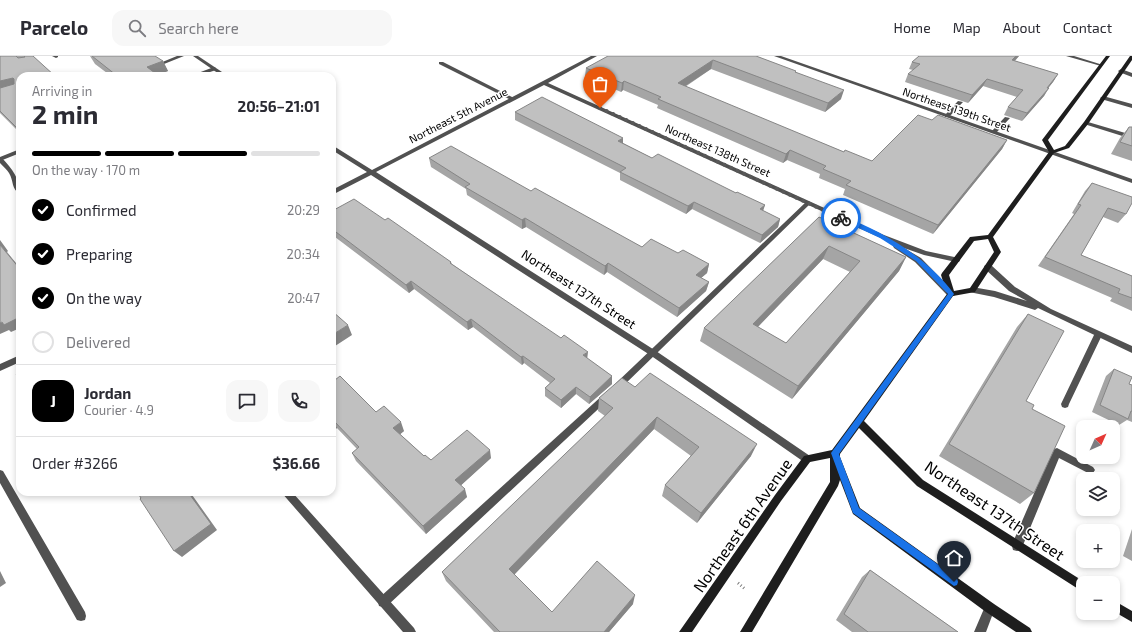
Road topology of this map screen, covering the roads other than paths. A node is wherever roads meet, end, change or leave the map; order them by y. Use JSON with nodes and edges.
{"nodes":[{"id":1,"x":182,"y":56,"type":"edge"},
{"id":2,"x":194,"y":56,"type":"edge"},
{"id":3,"x":595,"y":56,"type":"edge"},
{"id":4,"x":776,"y":56,"type":"edge"},
{"id":5,"x":1068,"y":56,"type":"edge"},
{"id":6,"x":1108,"y":56,"type":"edge"},
{"id":7,"x":1132,"y":56,"type":"edge"},
{"id":8,"x":1123,"y":60,"type":"dead end"},
{"id":9,"x":162,"y":63,"type":"edge"},
{"id":10,"x":441,"y":63,"type":"dead end"},
{"id":11,"x":1125,"y":65,"type":"junction"},
{"id":12,"x":1101,"y":66,"type":"junction"},
{"id":13,"x":214,"y":68,"type":"junction"},
{"id":14,"x":1121,"y":71,"type":"junction"},
{"id":15,"x":204,"y":72,"type":"edge"},
{"id":16,"x":220,"y":72,"type":"edge"},
{"id":17,"x":1132,"y":74,"type":"edge"},
{"id":18,"x":544,"y":83,"type":"junction"},
{"id":19,"x":1103,"y":98,"type":"junction"},
{"id":20,"x":513,"y":99,"type":"junction"},
{"id":21,"x":960,"y":102,"type":"edge"},
{"id":22,"x":1132,"y":106,"type":"edge"},
{"id":23,"x":947,"y":116,"type":"junction"},
{"id":24,"x":1007,"y":118,"type":"edge"},
{"id":25,"x":1086,"y":123,"type":"junction"},
{"id":26,"x":994,"y":132,"type":"junction"},
{"id":27,"x":1132,"y":137,"type":"edge"},
{"id":28,"x":336,"y":150,"type":"edge"},
{"id":29,"x":1052,"y":152,"type":"junction"},
{"id":30,"x":16,"y":153,"type":"edge"},
{"id":31,"x":0,"y":159,"type":"edge"},
{"id":32,"x":371,"y":172,"type":"junction"},
{"id":33,"x":1132,"y":181,"type":"edge"},
{"id":34,"x":16,"y":187,"type":"edge"},
{"id":35,"x":336,"y":191,"type":"edge"},
{"id":36,"x":808,"y":203,"type":"junction"},
{"id":37,"x":882,"y":237,"type":"junction"},
{"id":38,"x":990,"y":237,"type":"junction"},
{"id":39,"x":956,"y":260,"type":"junction"},
{"id":40,"x":988,"y":267,"type":"junction"},
{"id":41,"x":972,"y":290,"type":"junction"},
{"id":42,"x":951,"y":294,"type":"junction"},
{"id":43,"x":1048,"y":311,"type":"junction"},
{"id":44,"x":1098,"y":334,"type":"junction"},
{"id":45,"x":1132,"y":350,"type":"edge"},
{"id":46,"x":653,"y":353,"type":"junction"},
{"id":47,"x":16,"y":360,"type":"edge"},
{"id":48,"x":0,"y":368,"type":"edge"},
{"id":49,"x":1065,"y":404,"type":"dead end"},
{"id":50,"x":858,"y":421,"type":"junction"},
{"id":51,"x":835,"y":453,"type":"junction"},
{"id":52,"x":807,"y":459,"type":"junction"},
{"id":53,"x":1090,"y":470,"type":"dead end"},
{"id":54,"x":0,"y":474,"type":"edge"},
{"id":55,"x":290,"y":496,"type":"edge"},
{"id":56,"x":1017,"y":546,"type":"junction"},
{"id":57,"x":1076,"y":583,"type":"edge"},
{"id":58,"x":383,"y":602,"type":"junction"},
{"id":59,"x":990,"y":608,"type":"junction"},
{"id":60,"x":1120,"y":609,"type":"edge"},
{"id":61,"x":81,"y":616,"type":"dead end"},
{"id":62,"x":1132,"y":617,"type":"edge"},
{"id":63,"x":410,"y":632,"type":"edge"},
{"id":64,"x":685,"y":632,"type":"edge"},
{"id":65,"x":746,"y":632,"type":"edge"},
{"id":66,"x":980,"y":632,"type":"edge"},
{"id":67,"x":1026,"y":632,"type":"edge"}],
"edges":[{"from":1,"to":9,"type":"street"},
{"from":2,"to":13,"type":"street"},
{"from":3,"to":18,"type":"street","name":"Northeast 5th Avenue"},
{"from":4,"to":23,"type":"street","name":"Northeast 139th Street"},
{"from":5,"to":12,"type":"street"},
{"from":6,"to":12,"type":"main road"},
{"from":7,"to":11,"type":"main road"},
{"from":8,"to":11,"type":"main road"},
{"from":10,"to":20,"type":"street"},
{"from":11,"to":14,"type":"main road"},
{"from":12,"to":29,"type":"main road"},
{"from":13,"to":15,"type":"street"},
{"from":13,"to":16,"type":"street"},
{"from":14,"to":17,"type":"street"},
{"from":14,"to":19,"type":"main road"},
{"from":18,"to":20,"type":"street","name":"Northeast 5th Avenue"},
{"from":18,"to":36,"type":"street","name":"Northeast 138th Street"},
{"from":19,"to":22,"type":"street"},
{"from":19,"to":25,"type":"main road"},
{"from":20,"to":32,"type":"street","name":"Northeast 5th Avenue"},
{"from":21,"to":23,"type":"street"},
{"from":23,"to":26,"type":"street","name":"Northeast 139th Street"},
{"from":24,"to":26,"type":"street"},
{"from":25,"to":27,"type":"street"},
{"from":25,"to":29,"type":"main road"},
{"from":26,"to":29,"type":"street","name":"Northeast 139th Street"},
{"from":28,"to":32,"type":"street","name":"Northeast 137th Street"},
{"from":29,"to":33,"type":"street","name":"Northeast 139th Street"},
{"from":29,"to":38,"type":"main road"},
{"from":30,"to":31,"type":"street"},
{"from":31,"to":34,"type":"street"},
{"from":32,"to":35,"type":"street","name":"Northeast 5th Avenue"},
{"from":32,"to":46,"type":"street","name":"Northeast 137th Street"},
{"from":36,"to":37,"type":"street","name":"Northeast 138th Street"},
{"from":36,"to":46,"type":"street"},
{"from":37,"to":39,"type":"street","name":"Northeast 138th Street"},
{"from":37,"to":42,"type":"street","name":"Northeast 138th Street"},
{"from":38,"to":39,"type":"main road"},
{"from":38,"to":40,"type":"main road"},
{"from":39,"to":42,"type":"main road"},
{"from":40,"to":41,"type":"main road"},
{"from":40,"to":43,"type":"street"},
{"from":41,"to":42,"type":"main road"},
{"from":41,"to":43,"type":"street"},
{"from":42,"to":50,"type":"main road"},
{"from":43,"to":44,"type":"street"},
{"from":44,"to":45,"type":"street"},
{"from":44,"to":49,"type":"street"},
{"from":46,"to":52,"type":"street","name":"Northeast 137th Street"},
{"from":46,"to":58,"type":"street"},
{"from":47,"to":48,"type":"street"},
{"from":50,"to":51,"type":"main road"},
{"from":50,"to":56,"type":"main road","name":"Northeast 137th Street"},
{"from":51,"to":52,"type":"main road","name":"Northeast 6th Avenue"},
{"from":51,"to":59,"type":"main road"},
{"from":51,"to":65,"type":"main road"},
{"from":52,"to":64,"type":"main road","name":"Northeast 6th Avenue"},
{"from":53,"to":56,"type":"street"},
{"from":54,"to":61,"type":"street"},
{"from":55,"to":58,"type":"street"},
{"from":56,"to":57,"type":"main road","name":"Northeast 137th Street"},
{"from":58,"to":63,"type":"street"},
{"from":59,"to":66,"type":"street"},
{"from":59,"to":67,"type":"main road"},
{"from":60,"to":62,"type":"main road"}]}
